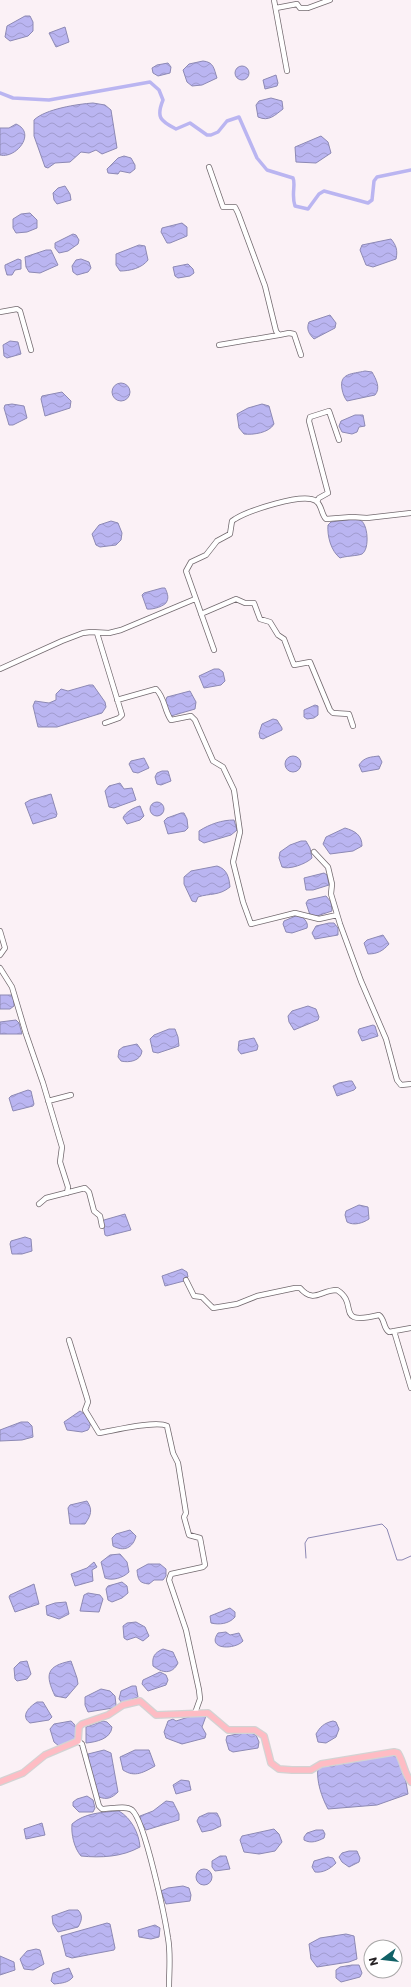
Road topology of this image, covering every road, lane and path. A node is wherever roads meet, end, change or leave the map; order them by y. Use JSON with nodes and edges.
{"nodes":[{"id":1,"x":274,"y":0,"type":"edge"},
{"id":2,"x":330,"y":0,"type":"edge"},
{"id":3,"x":276,"y":8,"type":"junction"},
{"id":4,"x":287,"y":71,"type":"dead end"},
{"id":5,"x":209,"y":167,"type":"dead end"},
{"id":6,"x":0,"y":312,"type":"edge"},
{"id":7,"x":279,"y":335,"type":"junction"},
{"id":8,"x":219,"y":345,"type":"dead end"},
{"id":9,"x":31,"y":350,"type":"dead end"},
{"id":10,"x":301,"y":355,"type":"dead end"},
{"id":11,"x":339,"y":440,"type":"dead end"},
{"id":12,"x":317,"y":502,"type":"junction"},
{"id":13,"x":411,"y":513,"type":"edge"},
{"id":14,"x":195,"y":599,"type":"junction"},
{"id":15,"x":201,"y":614,"type":"junction"},
{"id":16,"x":98,"y":633,"type":"junction"},
{"id":17,"x":214,"y":650,"type":"dead end"},
{"id":18,"x":0,"y":669,"type":"edge"},
{"id":19,"x":117,"y":700,"type":"junction"},
{"id":20,"x":105,"y":723,"type":"dead end"},
{"id":21,"x":353,"y":726,"type":"dead end"},
{"id":22,"x":314,"y":852,"type":"dead end"},
{"id":23,"x":337,"y":915,"type":"junction"},
{"id":24,"x":0,"y":930,"type":"edge"},
{"id":25,"x":0,"y":955,"type":"edge"},
{"id":26,"x":0,"y":968,"type":"edge"},
{"id":27,"x":411,"y":1084,"type":"edge"},
{"id":28,"x":72,"y":1095,"type":"dead end"},
{"id":29,"x":48,"y":1101,"type":"junction"},
{"id":30,"x":67,"y":1193,"type":"junction"},
{"id":31,"x":39,"y":1204,"type":"dead end"},
{"id":32,"x":102,"y":1226,"type":"dead end"},
{"id":33,"x":186,"y":1280,"type":"dead end"},
{"id":34,"x":411,"y":1328,"type":"edge"},
{"id":35,"x":394,"y":1331,"type":"junction"},
{"id":36,"x":69,"y":1340,"type":"dead end"},
{"id":37,"x":411,"y":1388,"type":"edge"},
{"id":38,"x":195,"y":1713,"type":"junction"},
{"id":39,"x":78,"y":1741,"type":"junction"},
{"id":40,"x":0,"y":1782,"type":"edge"},
{"id":41,"x":411,"y":1782,"type":"edge"},
{"id":42,"x":169,"y":1987,"type":"edge"}],
"edges":[{"from":1,"to":3,"type":"street"},
{"from":2,"to":3,"type":"street"},
{"from":3,"to":4,"type":"street"},
{"from":5,"to":7,"type":"street"},
{"from":6,"to":9,"type":"street"},
{"from":7,"to":8,"type":"street"},
{"from":7,"to":10,"type":"street"},
{"from":11,"to":12,"type":"street"},
{"from":12,"to":13,"type":"street"},
{"from":12,"to":14,"type":"street"},
{"from":14,"to":15,"type":"street"},
{"from":14,"to":16,"type":"street"},
{"from":15,"to":17,"type":"street"},
{"from":15,"to":21,"type":"street"},
{"from":16,"to":18,"type":"street"},
{"from":16,"to":19,"type":"street"},
{"from":19,"to":20,"type":"street"},
{"from":19,"to":23,"type":"street"},
{"from":22,"to":23,"type":"street"},
{"from":23,"to":27,"type":"street"},
{"from":24,"to":25,"type":"street"},
{"from":26,"to":29,"type":"street"},
{"from":28,"to":29,"type":"street"},
{"from":29,"to":30,"type":"street"},
{"from":30,"to":31,"type":"street"},
{"from":30,"to":32,"type":"street"},
{"from":33,"to":35,"type":"street"},
{"from":34,"to":35,"type":"street"},
{"from":35,"to":37,"type":"street"},
{"from":36,"to":38,"type":"street"},
{"from":38,"to":39,"type":"main road"},
{"from":38,"to":41,"type":"main road"},
{"from":39,"to":40,"type":"main road"},
{"from":39,"to":42,"type":"street"}]}
